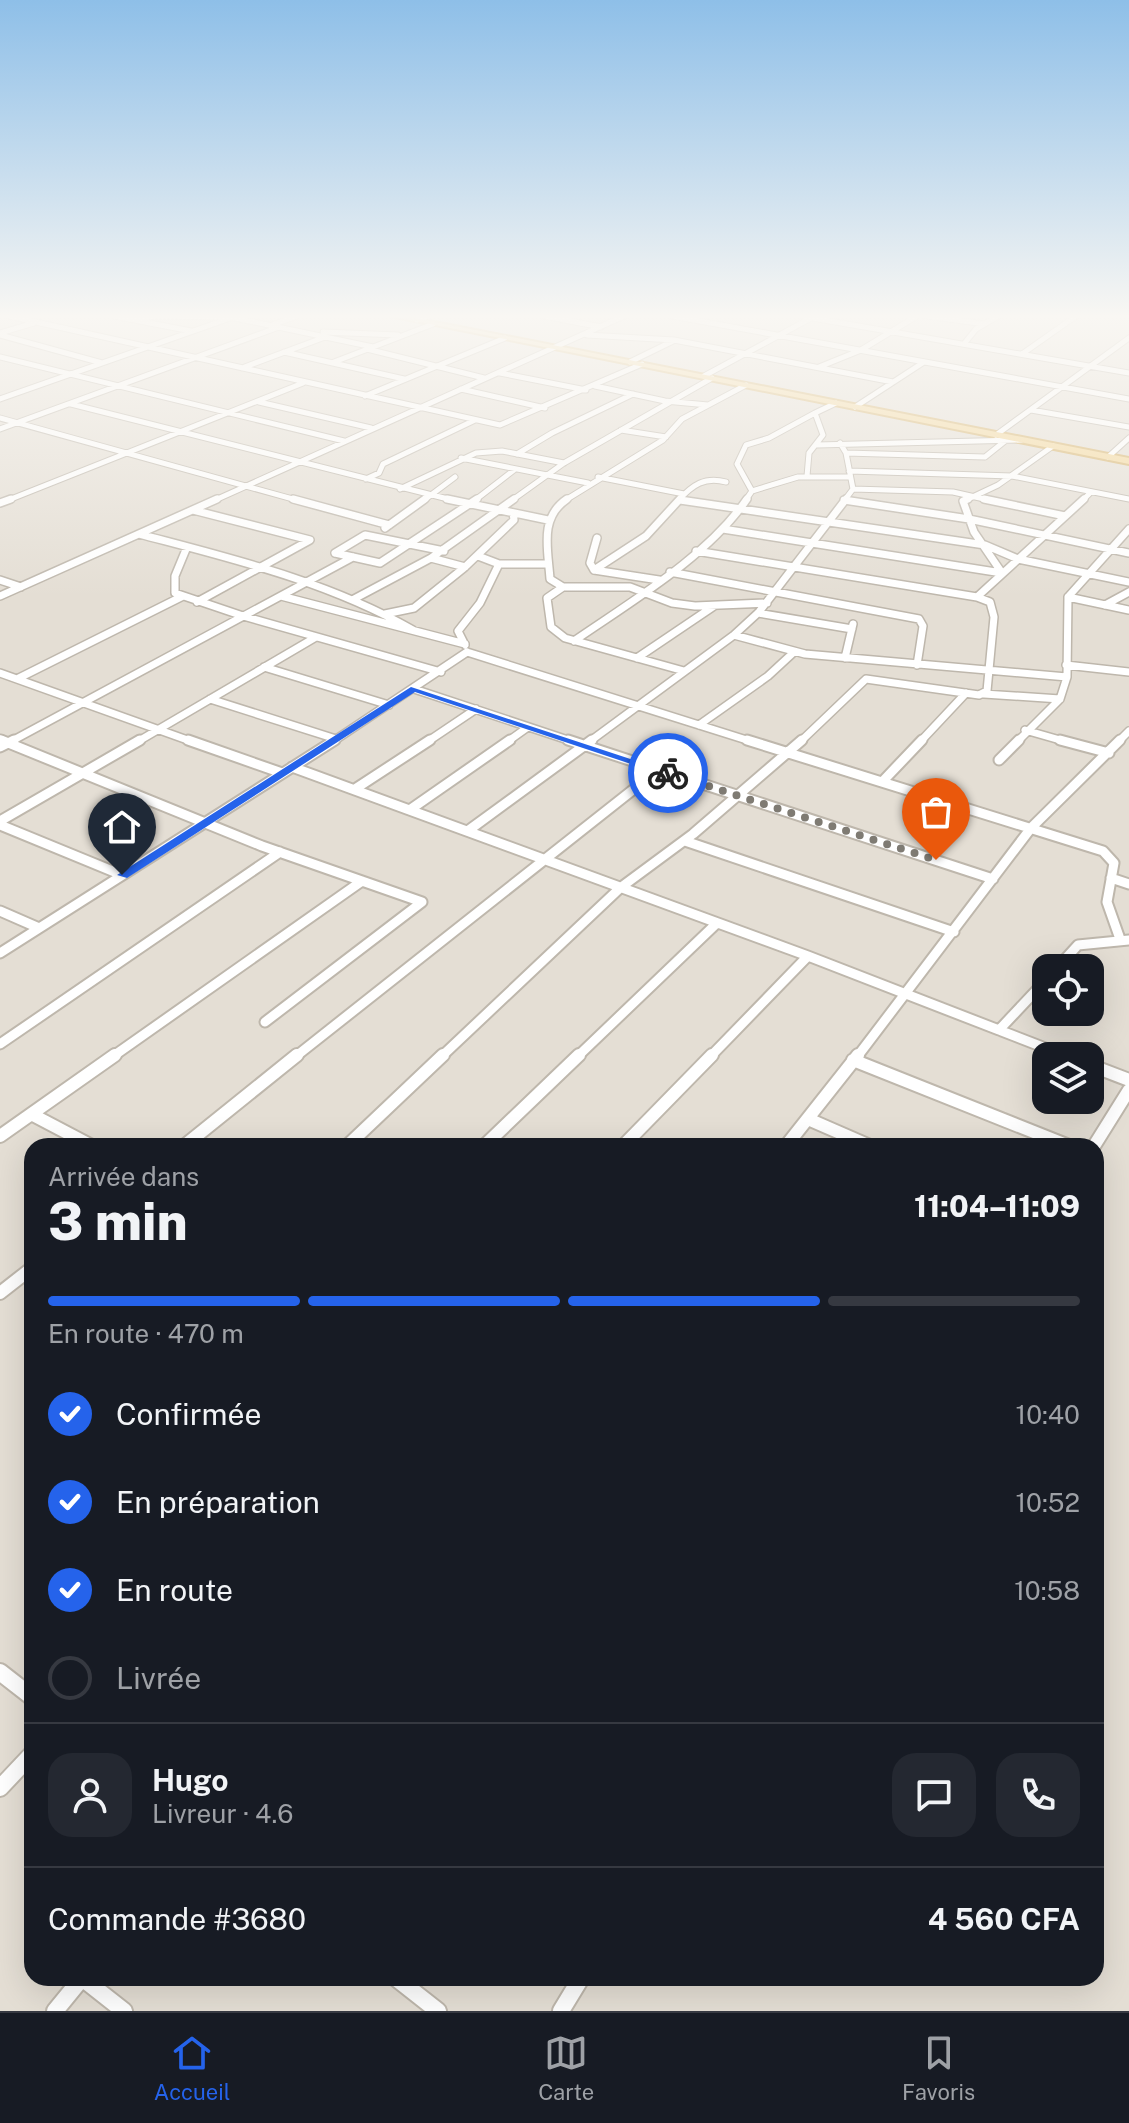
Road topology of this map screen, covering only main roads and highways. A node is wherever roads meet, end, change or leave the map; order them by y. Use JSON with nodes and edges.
{"nodes":[{"id":1,"x":868,"y":410,"type":"edge"},
{"id":2,"x":1129,"y":461,"type":"edge"}],
"edges":[{"from":1,"to":2,"type":"main road"}]}
